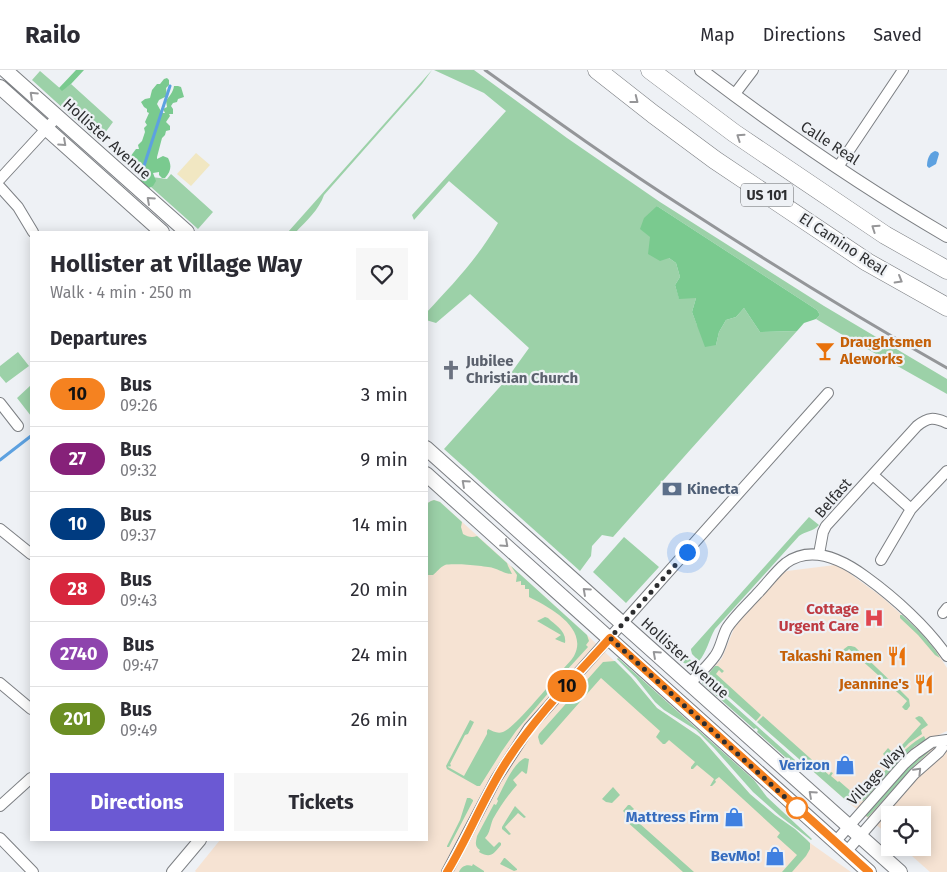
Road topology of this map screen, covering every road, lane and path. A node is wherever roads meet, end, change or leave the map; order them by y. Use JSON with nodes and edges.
{"nodes":[{"id":1,"x":5,"y":70,"type":"edge"},
{"id":2,"x":596,"y":70,"type":"edge"},
{"id":3,"x":650,"y":70,"type":"edge"},
{"id":4,"x":701,"y":70,"type":"edge"},
{"id":5,"x":753,"y":70,"type":"edge"},
{"id":6,"x":903,"y":70,"type":"edge"},
{"id":7,"x":0,"y":87,"type":"edge"},
{"id":8,"x":734,"y":95,"type":"junction"},
{"id":9,"x":57,"y":117,"type":"junction"},
{"id":10,"x":46,"y":128,"type":"junction"},
{"id":11,"x":838,"y":167,"type":"junction"},
{"id":12,"x":0,"y":179,"type":"edge"},
{"id":13,"x":0,"y":187,"type":"edge"},
{"id":14,"x":32,"y":231,"type":"edge"},
{"id":15,"x":161,"y":231,"type":"edge"},
{"id":16,"x":186,"y":231,"type":"edge"},
{"id":17,"x":947,"y":236,"type":"edge"},
{"id":18,"x":947,"y":270,"type":"edge"},
{"id":19,"x":947,"y":306,"type":"edge"},
{"id":20,"x":828,"y":393,"type":"dead end"},
{"id":21,"x":0,"y":403,"type":"edge"},
{"id":22,"x":947,"y":423,"type":"edge"},
{"id":23,"x":18,"y":426,"type":"dead end"},
{"id":24,"x":428,"y":450,"type":"edge"},
{"id":25,"x":442,"y":462,"type":"junction"},
{"id":26,"x":947,"y":471,"type":"edge"},
{"id":27,"x":873,"y":475,"type":"junction"},
{"id":28,"x":428,"y":476,"type":"edge"},
{"id":29,"x":428,"y":478,"type":"edge"},
{"id":30,"x":911,"y":509,"type":"junction"},
{"id":31,"x":0,"y":529,"type":"edge"},
{"id":32,"x":30,"y":553,"type":"edge"},
{"id":33,"x":818,"y":554,"type":"junction"},
{"id":34,"x":881,"y":560,"type":"dead end"},
{"id":35,"x":622,"y":624,"type":"junction"},
{"id":36,"x":610,"y":638,"type":"junction"},
{"id":37,"x":947,"y":656,"type":"edge"},
{"id":38,"x":0,"y":683,"type":"edge"},
{"id":39,"x":689,"y":684,"type":"junction"},
{"id":40,"x":30,"y":708,"type":"edge"},
{"id":41,"x":947,"y":740,"type":"edge"},
{"id":42,"x":30,"y":779,"type":"edge"},
{"id":43,"x":0,"y":806,"type":"edge"},
{"id":44,"x":849,"y":826,"type":"junction"},
{"id":45,"x":860,"y":836,"type":"junction"},
{"id":46,"x":0,"y":838,"type":"edge"},
{"id":47,"x":199,"y":841,"type":"edge"},
{"id":48,"x":835,"y":842,"type":"junction"},
{"id":49,"x":846,"y":852,"type":"junction"},
{"id":50,"x":33,"y":872,"type":"edge"},
{"id":51,"x":173,"y":872,"type":"edge"},
{"id":52,"x":447,"y":872,"type":"edge"},
{"id":53,"x":869,"y":872,"type":"edge"},
{"id":54,"x":900,"y":872,"type":"edge"}],
"edges":[{"from":9,"to":1,"type":"main road","name":"Hollister Avenue","one_way":true},
{"from":2,"to":19,"type":"highway","name":"El Camino Real","number":"US 101","one_way":true},
{"from":18,"to":3,"type":"highway","name":"El Camino Real","number":"US 101","one_way":true},
{"from":4,"to":8,"type":"street","name":"Calle Real"},
{"from":5,"to":8,"type":"street"},
{"from":6,"to":11,"type":"street"},
{"from":7,"to":10,"type":"main road"},
{"from":8,"to":11,"type":"street","name":"Calle Real"},
{"from":9,"to":10,"type":"street"},
{"from":16,"to":9,"type":"main road","name":"Hollister Avenue","one_way":true},
{"from":10,"to":12,"type":"street"},
{"from":10,"to":15,"type":"main road","one_way":true},
{"from":11,"to":17,"type":"street","name":"Calle Real"},
{"from":13,"to":14,"type":"street"},
{"from":20,"to":35,"type":"street"},
{"from":21,"to":23,"type":"street"},
{"from":22,"to":27,"type":"street","name":"Belfast"},
{"from":24,"to":25,"type":"main road","name":"Hollister Avenue"},
{"from":25,"to":28,"type":"street"},
{"from":35,"to":25,"type":"main road","name":"Hollister Avenue","one_way":true},
{"from":26,"to":30,"type":"street"},
{"from":27,"to":30,"type":"street"},
{"from":27,"to":33,"type":"street","name":"Belfast"},
{"from":29,"to":36,"type":"main road","one_way":true},
{"from":30,"to":34,"type":"street"},
{"from":31,"to":32,"type":"street"},
{"from":33,"to":37,"type":"street"},
{"from":33,"to":39,"type":"street"},
{"from":35,"to":36,"type":"street"},
{"from":39,"to":35,"type":"main road","name":"Hollister Avenue","one_way":true},
{"from":36,"to":48,"type":"main road"},
{"from":36,"to":52,"type":"street"},
{"from":38,"to":40,"type":"street"},
{"from":44,"to":39,"type":"main road","name":"Hollister Avenue","one_way":true},
{"from":41,"to":44,"type":"street","name":"Village Way"},
{"from":45,"to":41,"type":"street","name":"Village Way","one_way":true},
{"from":42,"to":43,"type":"street"},
{"from":44,"to":45,"type":"main road","name":"Hollister Avenue"},
{"from":44,"to":48,"type":"street","name":"Village Way"},
{"from":45,"to":49,"type":"street","name":"Village Way"},
{"from":45,"to":54,"type":"main road","name":"Hollister Avenue"},
{"from":46,"to":50,"type":"street"},
{"from":47,"to":51,"type":"street"},
{"from":48,"to":49,"type":"main road"},
{"from":49,"to":53,"type":"main road"}]}
